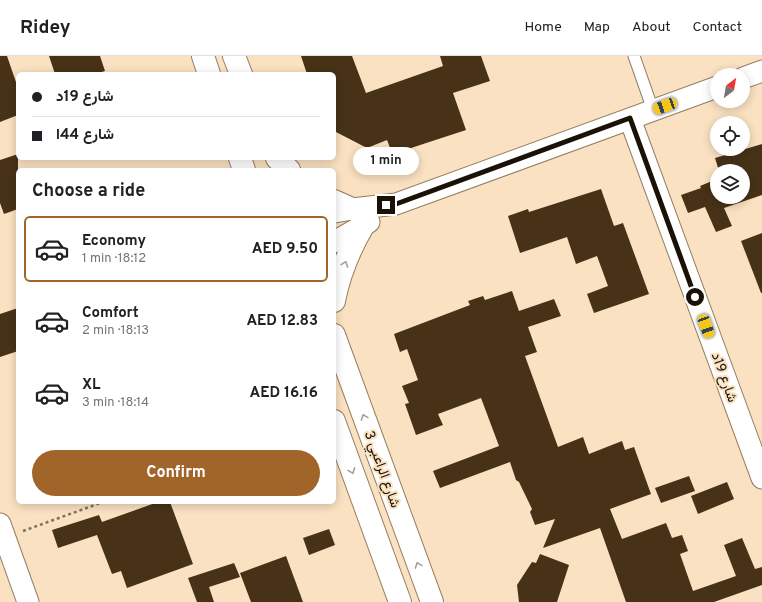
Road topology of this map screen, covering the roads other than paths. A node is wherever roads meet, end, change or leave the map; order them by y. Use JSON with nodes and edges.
{"nodes":[{"id":1,"x":203,"y":56,"type":"edge"},
{"id":2,"x":234,"y":56,"type":"edge"},
{"id":3,"x":634,"y":56,"type":"edge"},
{"id":4,"x":762,"y":71,"type":"edge"},
{"id":5,"x":208,"y":72,"type":"edge"},
{"id":6,"x":240,"y":72,"type":"edge"},
{"id":7,"x":750,"y":75,"type":"edge"},
{"id":8,"x":710,"y":89,"type":"edge"},
{"id":9,"x":652,"y":110,"type":"junction"},
{"id":10,"x":630,"y":118,"type":"junction"},
{"id":11,"x":279,"y":160,"type":"edge"},
{"id":12,"x":287,"y":168,"type":"edge"},
{"id":13,"x":346,"y":212,"type":"edge"},
{"id":14,"x":336,"y":237,"type":"edge"},
{"id":15,"x":336,"y":293,"type":"edge"},
{"id":16,"x":336,"y":340,"type":"edge"},
{"id":17,"x":336,"y":426,"type":"edge"},
{"id":18,"x":756,"y":443,"type":"edge"},
{"id":19,"x":762,"y":478,"type":"edge"},
{"id":20,"x":2,"y":531,"type":"edge"},
{"id":21,"x":28,"y":602,"type":"edge"},
{"id":22,"x":400,"y":602,"type":"edge"},
{"id":23,"x":432,"y":602,"type":"edge"}],
"edges":[{"from":1,"to":5,"type":"street"},
{"from":2,"to":6,"type":"street"},
{"from":3,"to":9,"type":"lane"},
{"from":4,"to":7,"type":"street"},
{"from":8,"to":9,"type":"street"},
{"from":9,"to":10,"type":"street"},
{"from":10,"to":13,"type":"street"},
{"from":10,"to":18,"type":"street","name":"شارع 19د"},
{"from":11,"to":12,"type":"street"},
{"from":13,"to":14,"type":"street"},
{"from":15,"to":13,"type":"street","one_way":true},
{"from":23,"to":16,"type":"street","name":"شارع الراعبي 3","one_way":true},
{"from":17,"to":22,"type":"street","one_way":true},
{"from":18,"to":19,"type":"street","name":"شارع 19د"},
{"from":20,"to":21,"type":"street"}]}
